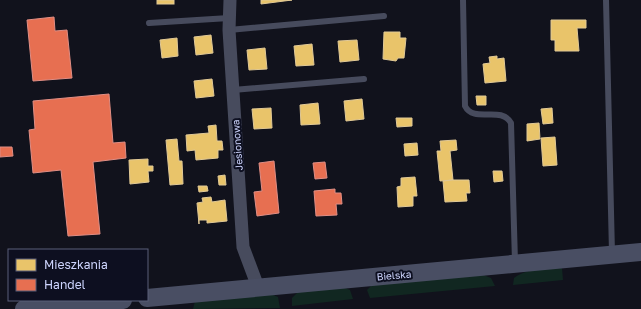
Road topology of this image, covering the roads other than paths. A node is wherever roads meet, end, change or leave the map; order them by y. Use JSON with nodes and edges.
{"nodes":[{"id":1,"x":230,"y":0,"type":"edge"},
{"id":2,"x":463,"y":0,"type":"edge"},
{"id":3,"x":606,"y":0,"type":"edge"},
{"id":4,"x":384,"y":16,"type":"dead end"},
{"id":5,"x":149,"y":23,"type":"dead end"},
{"id":6,"x":229,"y":24,"type":"junction"},
{"id":7,"x":364,"y":79,"type":"dead end"},
{"id":8,"x":233,"y":90,"type":"junction"},
{"id":9,"x":641,"y":252,"type":"edge"},
{"id":10,"x":612,"y":255,"type":"junction"},
{"id":11,"x":515,"y":264,"type":"junction"},
{"id":12,"x":258,"y":287,"type":"junction"},
{"id":13,"x":148,"y":298,"type":"edge"},
{"id":14,"x":112,"y":301,"type":"edge"},
{"id":15,"x":24,"y":309,"type":"edge"}],
"edges":[{"from":1,"to":6,"type":"street","name":"Jesionowa"},
{"from":2,"to":11,"type":"lane"},
{"from":3,"to":10,"type":"lane"},
{"from":4,"to":6,"type":"lane"},
{"from":5,"to":6,"type":"lane"},
{"from":6,"to":8,"type":"street","name":"Jesionowa"},
{"from":7,"to":8,"type":"lane"},
{"from":8,"to":12,"type":"street","name":"Jesionowa"},
{"from":9,"to":10,"type":"main road","name":"Bielska"},
{"from":10,"to":11,"type":"main road","name":"Bielska"},
{"from":11,"to":12,"type":"main road","name":"Bielska"},
{"from":12,"to":13,"type":"main road","name":"Bielska"},
{"from":14,"to":15,"type":"main road"}]}
